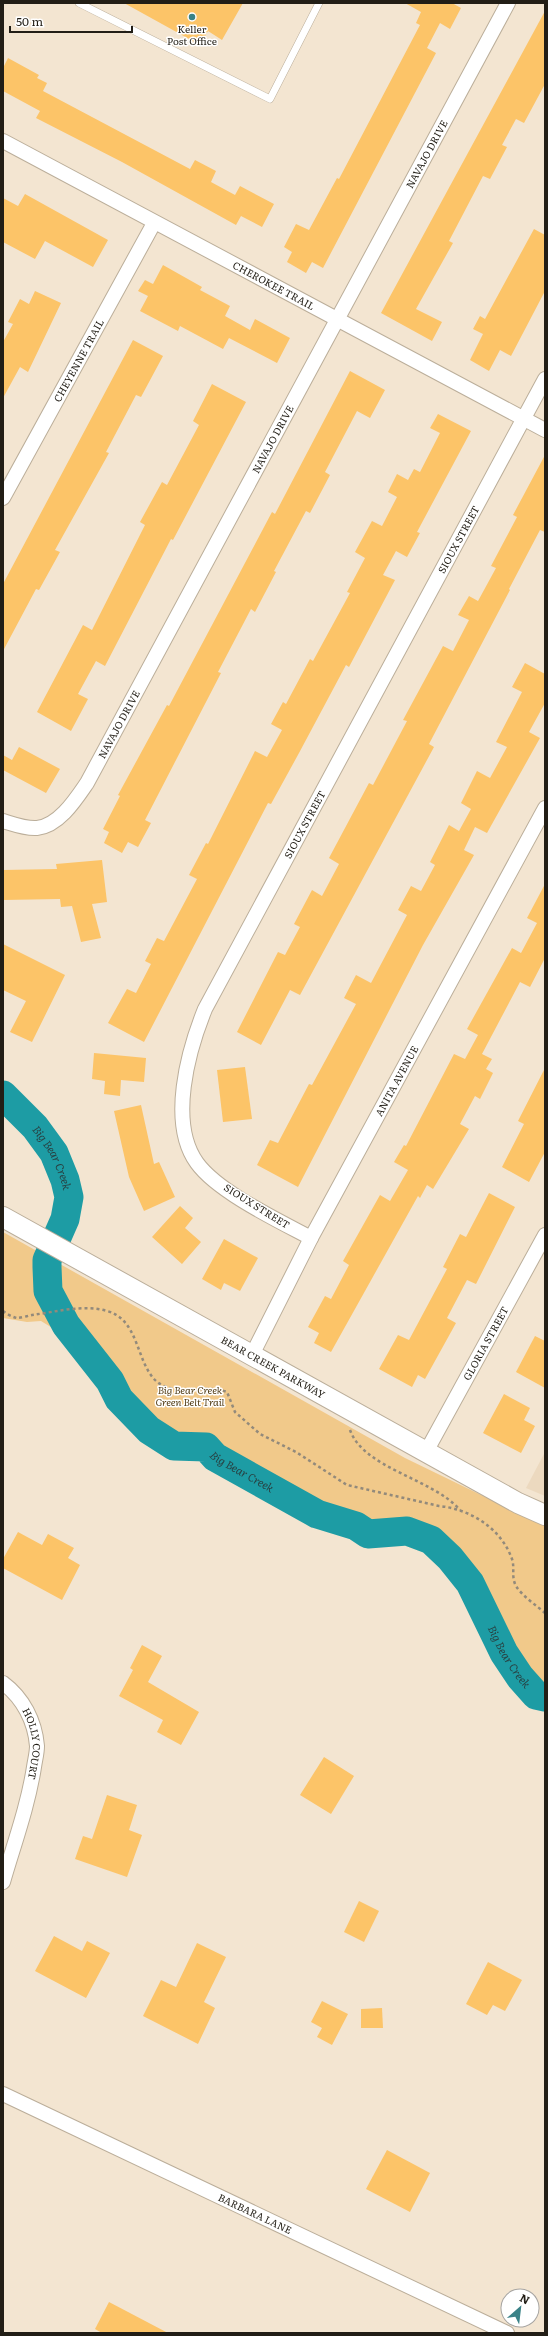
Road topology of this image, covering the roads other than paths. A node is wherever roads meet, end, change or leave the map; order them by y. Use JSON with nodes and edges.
{"nodes":[{"id":1,"x":79,"y":3,"type":"edge"},
{"id":2,"x":319,"y":3,"type":"edge"},
{"id":3,"x":508,"y":3,"type":"edge"},
{"id":4,"x":3,"y":141,"type":"edge"},
{"id":5,"x":154,"y":224,"type":"junction"},
{"id":6,"x":337,"y":318,"type":"junction"},
{"id":7,"x":545,"y":379,"type":"edge"},
{"id":8,"x":524,"y":418,"type":"junction"},
{"id":9,"x":545,"y":430,"type":"edge"},
{"id":10,"x":3,"y":498,"type":"edge"},
{"id":11,"x":545,"y":808,"type":"edge"},
{"id":12,"x":3,"y":821,"type":"edge"},
{"id":13,"x":3,"y":1217,"type":"edge"},
{"id":14,"x":545,"y":1235,"type":"edge"},
{"id":15,"x":311,"y":1238,"type":"junction"},
{"id":16,"x":252,"y":1355,"type":"junction"},
{"id":17,"x":426,"y":1452,"type":"junction"},
{"id":18,"x":545,"y":1516,"type":"edge"},
{"id":19,"x":3,"y":1683,"type":"edge"},
{"id":20,"x":3,"y":1882,"type":"edge"},
{"id":21,"x":3,"y":2094,"type":"edge"},
{"id":22,"x":507,"y":2333,"type":"edge"}],
"edges":[{"from":1,"to":2,"type":"lane"},
{"from":3,"to":6,"type":"street","name":"NAVAJO DRIVE"},
{"from":4,"to":5,"type":"street","name":"CHEROKEE TRAIL"},
{"from":5,"to":6,"type":"street","name":"CHEROKEE TRAIL"},
{"from":5,"to":10,"type":"street","name":"CHEYENNE TRAIL"},
{"from":6,"to":8,"type":"street","name":"CHEROKEE TRAIL"},
{"from":6,"to":12,"type":"street","name":"NAVAJO DRIVE"},
{"from":7,"to":8,"type":"street","name":"SIOUX STREET"},
{"from":8,"to":9,"type":"street","name":"CHEROKEE TRAIL"},
{"from":8,"to":15,"type":"street","name":"SIOUX STREET"},
{"from":11,"to":15,"type":"street","name":"ANITA AVENUE"},
{"from":13,"to":16,"type":"main road","name":"BEAR CREEK PARKWAY"},
{"from":14,"to":17,"type":"street","name":"GLORIA STREET"},
{"from":15,"to":16,"type":"street","name":"ANITA AVENUE"},
{"from":16,"to":17,"type":"main road","name":"BEAR CREEK PARKWAY"},
{"from":17,"to":18,"type":"main road","name":"BEAR CREEK PARKWAY"},
{"from":19,"to":20,"type":"street","name":"HOLLY COURT"},
{"from":21,"to":22,"type":"street","name":"BARBARA LANE"}]}
